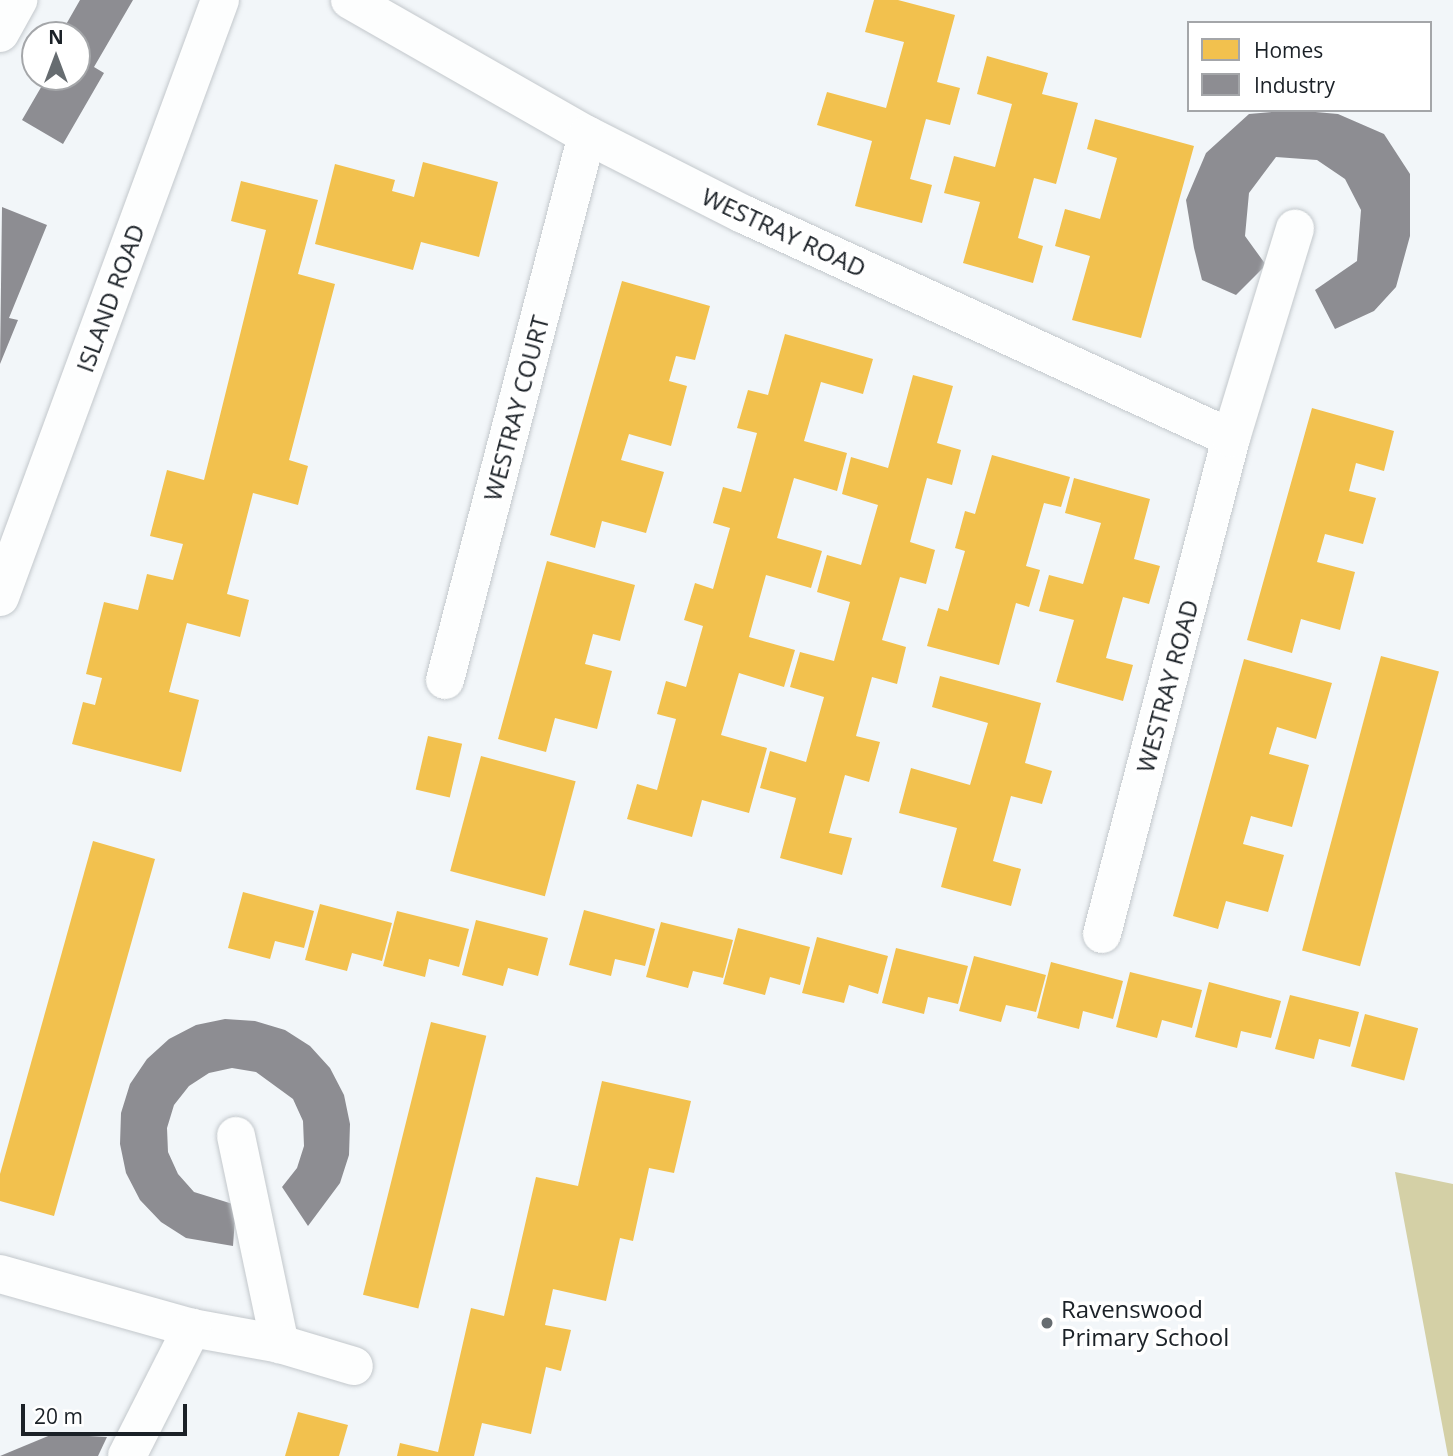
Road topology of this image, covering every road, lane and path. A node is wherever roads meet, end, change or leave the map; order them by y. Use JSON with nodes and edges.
{"nodes":[{"id":1,"x":18,"y":0,"type":"edge"},
{"id":2,"x":220,"y":0,"type":"edge"},
{"id":3,"x":350,"y":0,"type":"edge"},
{"id":4,"x":0,"y":33,"type":"edge"},
{"id":5,"x":587,"y":135,"type":"junction"},
{"id":6,"x":1295,"y":229,"type":"dead end"},
{"id":7,"x":1231,"y":438,"type":"junction"},
{"id":8,"x":0,"y":597,"type":"edge"},
{"id":9,"x":446,"y":680,"type":"dead end"},
{"id":10,"x":1102,"y":934,"type":"dead end"},
{"id":11,"x":236,"y":1136,"type":"dead end"},
{"id":12,"x":0,"y":1273,"type":"edge"},
{"id":13,"x":192,"y":1328,"type":"junction"},
{"id":14,"x":280,"y":1344,"type":"junction"},
{"id":15,"x":354,"y":1366,"type":"dead end"},
{"id":16,"x":127,"y":1456,"type":"edge"}],
"edges":[{"from":1,"to":4,"type":"street"},
{"from":2,"to":8,"type":"street","name":"ISLAND ROAD"},
{"from":3,"to":5,"type":"street","name":"WESTRAY ROAD"},
{"from":5,"to":7,"type":"street","name":"WESTRAY ROAD"},
{"from":5,"to":9,"type":"street","name":"WESTRAY COURT"},
{"from":6,"to":7,"type":"street","name":"WESTRAY ROAD"},
{"from":7,"to":10,"type":"street","name":"WESTRAY ROAD"},
{"from":11,"to":14,"type":"street"},
{"from":12,"to":13,"type":"street"},
{"from":13,"to":14,"type":"street"},
{"from":13,"to":16,"type":"street"},
{"from":14,"to":15,"type":"street"}]}
